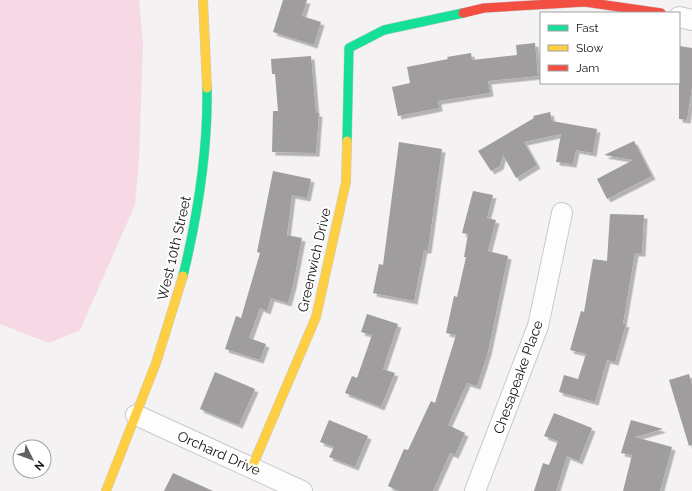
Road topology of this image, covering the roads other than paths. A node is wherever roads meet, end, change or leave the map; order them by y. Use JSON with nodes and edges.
{"nodes":[{"id":1,"x":203,"y":0,"type":"edge"},
{"id":2,"x":654,"y":12,"type":"edge"},
{"id":3,"x":680,"y":17,"type":"edge"},
{"id":4,"x":692,"y":20,"type":"edge"},
{"id":5,"x":562,"y":213,"type":"dead end"},
{"id":6,"x":136,"y":415,"type":"junction"},
{"id":7,"x":252,"y":467,"type":"junction"},
{"id":8,"x":106,"y":491,"type":"edge"},
{"id":9,"x":302,"y":491,"type":"edge"},
{"id":10,"x":475,"y":491,"type":"edge"}],
"edges":[{"from":1,"to":6,"type":"street","name":"West 10th Street"},
{"from":2,"to":7,"type":"street","name":"Greenwich Drive"},
{"from":3,"to":4,"type":"street"},
{"from":5,"to":10,"type":"street","name":"Chesapeake Place"},
{"from":6,"to":7,"type":"street","name":"Orchard Drive"},
{"from":6,"to":8,"type":"street","name":"West 10th Street"},
{"from":7,"to":9,"type":"street","name":"Orchard Drive"}]}
